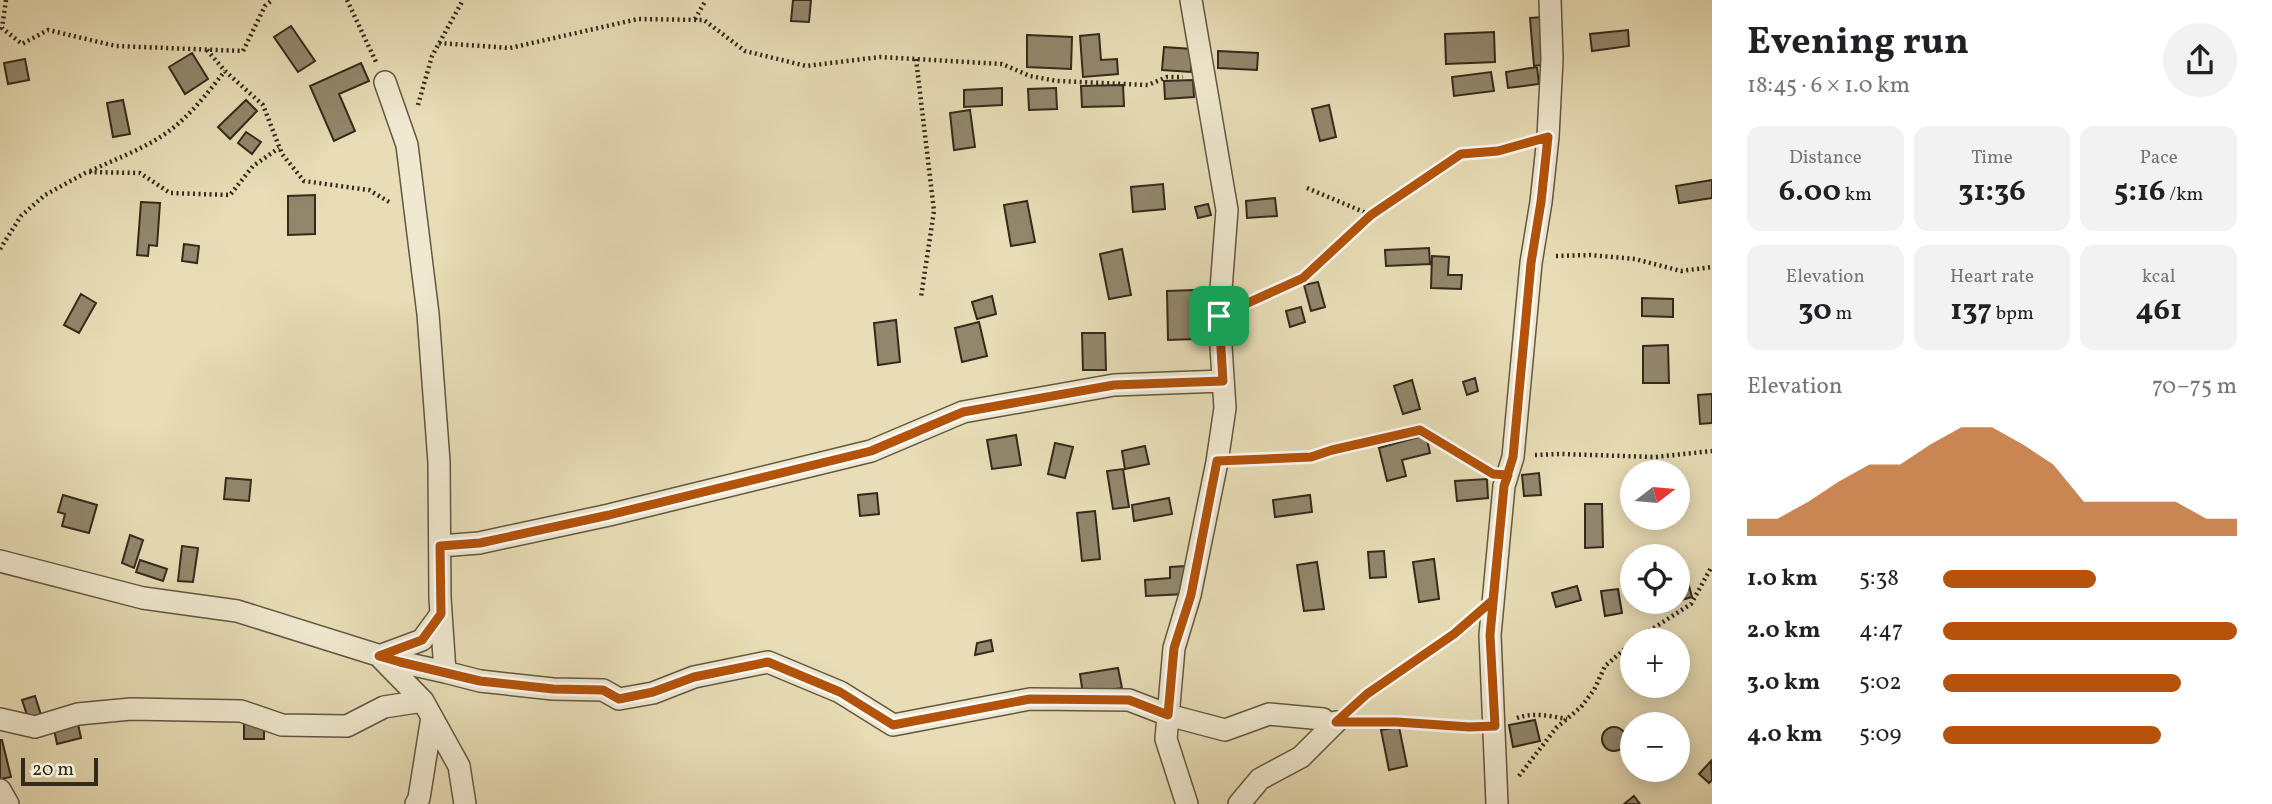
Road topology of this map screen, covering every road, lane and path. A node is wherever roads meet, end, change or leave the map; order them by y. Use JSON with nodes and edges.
{"nodes":[{"id":1,"x":6,"y":0,"type":"edge"},
{"id":2,"x":272,"y":0,"type":"edge"},
{"id":3,"x":347,"y":0,"type":"edge"},
{"id":4,"x":463,"y":0,"type":"edge"},
{"id":5,"x":706,"y":0,"type":"edge"},
{"id":6,"x":1191,"y":0,"type":"edge"},
{"id":7,"x":1550,"y":0,"type":"edge"},
{"id":8,"x":695,"y":19,"type":"junction"},
{"id":9,"x":439,"y":43,"type":"junction"},
{"id":10,"x":206,"y":49,"type":"junction"},
{"id":11,"x":915,"y":59,"type":"junction"},
{"id":12,"x":225,"y":71,"type":"junction"},
{"id":13,"x":1203,"y":78,"type":"junction"},
{"id":14,"x":385,"y":82,"type":"joint"},
{"id":15,"x":418,"y":107,"type":"dead end"},
{"id":16,"x":1548,"y":137,"type":"junction"},
{"id":17,"x":279,"y":148,"type":"junction"},
{"id":18,"x":87,"y":172,"type":"junction"},
{"id":19,"x":1307,"y":188,"type":"dead end"},
{"id":20,"x":1371,"y":215,"type":"junction"},
{"id":21,"x":416,"y":218,"type":"junction"},
{"id":22,"x":0,"y":249,"type":"edge"},
{"id":23,"x":1531,"y":263,"type":"junction"},
{"id":24,"x":1712,"y":267,"type":"edge"},
{"id":25,"x":921,"y":297,"type":"dead end"},
{"id":26,"x":1219,"y":316,"type":"junction"},
{"id":27,"x":1223,"y":381,"type":"junction"},
{"id":28,"x":1712,"y":451,"type":"edge"},
{"id":29,"x":1217,"y":461,"type":"junction"},
{"id":30,"x":1511,"y":466,"type":"junction"},
{"id":31,"x":440,"y":546,"type":"junction"},
{"id":32,"x":0,"y":561,"type":"edge"},
{"id":33,"x":1712,"y":566,"type":"edge"},
{"id":34,"x":1493,"y":600,"type":"junction"},
{"id":35,"x":441,"y":614,"type":"junction"},
{"id":36,"x":1654,"y":628,"type":"edge"},
{"id":37,"x":1620,"y":653,"type":"edge"},
{"id":38,"x":379,"y":656,"type":"junction"},
{"id":39,"x":444,"y":672,"type":"junction"},
{"id":40,"x":427,"y":709,"type":"junction"},
{"id":41,"x":1168,"y":715,"type":"junction"},
{"id":42,"x":0,"y":719,"type":"edge"},
{"id":43,"x":1567,"y":719,"type":"junction"},
{"id":44,"x":1329,"y":720,"type":"junction"},
{"id":45,"x":1495,"y":726,"type":"junction"},
{"id":46,"x":1517,"y":777,"type":"dead end"},
{"id":47,"x":0,"y":790,"type":"edge"},
{"id":48,"x":8,"y":804,"type":"edge"},
{"id":49,"x":416,"y":804,"type":"edge"},
{"id":50,"x":465,"y":804,"type":"edge"},
{"id":51,"x":1187,"y":804,"type":"edge"},
{"id":52,"x":1239,"y":804,"type":"edge"},
{"id":53,"x":1497,"y":804,"type":"edge"}],
"edges":[{"from":1,"to":10,"type":"path"},
{"from":2,"to":10,"type":"path"},
{"from":3,"to":14,"type":"path"},
{"from":4,"to":9,"type":"path"},
{"from":5,"to":8,"type":"path"},
{"from":6,"to":13,"type":"street"},
{"from":7,"to":16,"type":"street"},
{"from":8,"to":9,"type":"path"},
{"from":8,"to":11,"type":"path"},
{"from":9,"to":15,"type":"path"},
{"from":10,"to":12,"type":"path"},
{"from":11,"to":13,"type":"path"},
{"from":11,"to":25,"type":"path"},
{"from":12,"to":17,"type":"path"},
{"from":12,"to":18,"type":"path"},
{"from":13,"to":26,"type":"street"},
{"from":14,"to":21,"type":"street"},
{"from":16,"to":20,"type":"path"},
{"from":16,"to":23,"type":"street"},
{"from":17,"to":18,"type":"path"},
{"from":17,"to":21,"type":"path"},
{"from":18,"to":22,"type":"path"},
{"from":19,"to":20,"type":"path"},
{"from":20,"to":26,"type":"path"},
{"from":21,"to":31,"type":"street"},
{"from":23,"to":24,"type":"path"},
{"from":23,"to":30,"type":"street"},
{"from":26,"to":27,"type":"street"},
{"from":27,"to":29,"type":"street"},
{"from":27,"to":31,"type":"street"},
{"from":28,"to":30,"type":"path"},
{"from":29,"to":30,"type":"path"},
{"from":29,"to":41,"type":"street"},
{"from":30,"to":34,"type":"street"},
{"from":31,"to":35,"type":"street"},
{"from":32,"to":38,"type":"street"},
{"from":33,"to":36,"type":"path"},
{"from":34,"to":44,"type":"path"},
{"from":34,"to":45,"type":"street"},
{"from":35,"to":38,"type":"street"},
{"from":35,"to":39,"type":"street"},
{"from":37,"to":43,"type":"path"},
{"from":38,"to":39,"type":"street"},
{"from":38,"to":40,"type":"street"},
{"from":39,"to":41,"type":"street"},
{"from":40,"to":42,"type":"street"},
{"from":40,"to":49,"type":"street"},
{"from":40,"to":50,"type":"street"},
{"from":41,"to":44,"type":"street"},
{"from":41,"to":51,"type":"street"},
{"from":43,"to":45,"type":"path"},
{"from":43,"to":46,"type":"path"},
{"from":44,"to":45,"type":"path"},
{"from":44,"to":52,"type":"street"},
{"from":45,"to":53,"type":"street"},
{"from":47,"to":48,"type":"street"}]}
